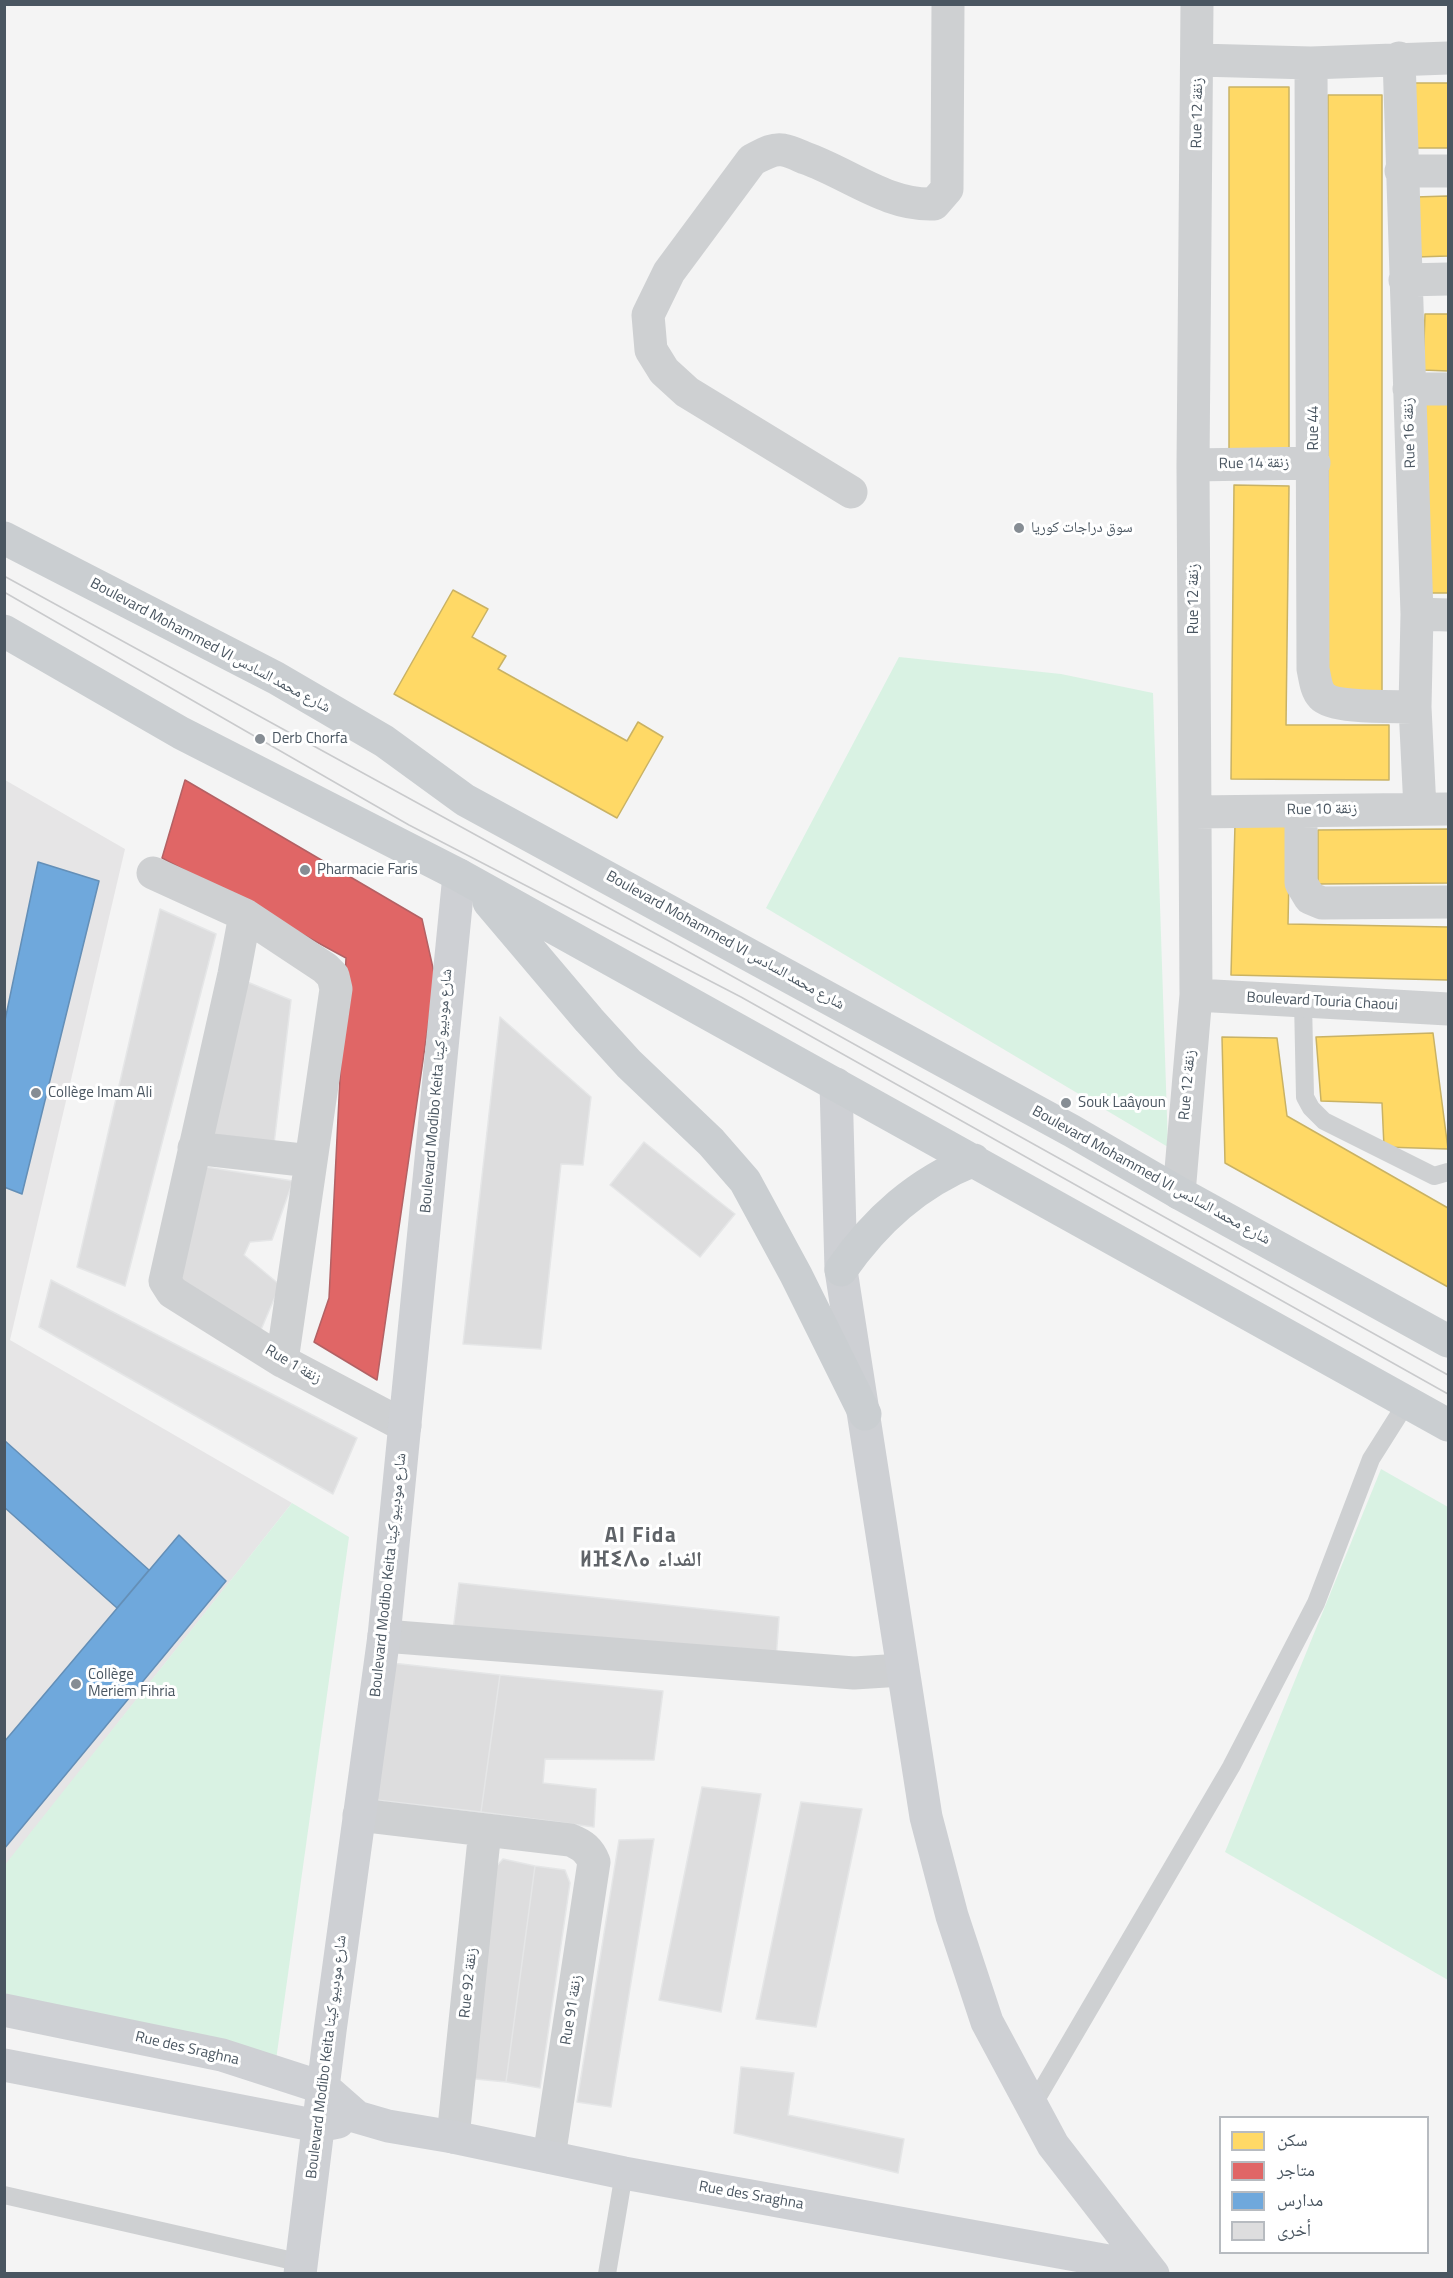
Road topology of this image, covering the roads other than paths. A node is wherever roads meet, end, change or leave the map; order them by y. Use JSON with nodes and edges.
{"nodes":[{"id":1,"x":948,"y":4,"type":"edge"},
{"id":2,"x":1197,"y":4,"type":"edge"},
{"id":3,"x":1399,"y":58,"type":"junction"},
{"id":4,"x":1449,"y":58,"type":"edge"},
{"id":5,"x":1198,"y":60,"type":"junction"},
{"id":6,"x":1311,"y":63,"type":"junction"},
{"id":7,"x":1401,"y":171,"type":"junction"},
{"id":8,"x":1449,"y":171,"type":"edge"},
{"id":9,"x":1449,"y":279,"type":"edge"},
{"id":10,"x":1405,"y":280,"type":"junction"},
{"id":11,"x":1449,"y":389,"type":"edge"},
{"id":12,"x":1409,"y":390,"type":"junction"},
{"id":13,"x":1314,"y":463,"type":"junction"},
{"id":14,"x":1193,"y":465,"type":"junction"},
{"id":15,"x":851,"y":492,"type":"dead end"},
{"id":16,"x":4,"y":538,"type":"edge"},
{"id":17,"x":1433,"y":615,"type":"edge"},
{"id":18,"x":4,"y":631,"type":"edge"},
{"id":19,"x":1415,"y":707,"type":"junction"},
{"id":20,"x":1434,"y":809,"type":"edge"},
{"id":21,"x":1301,"y":811,"type":"junction"},
{"id":22,"x":1195,"y":812,"type":"junction"},
{"id":23,"x":153,"y":873,"type":"dead end"},
{"id":24,"x":467,"y":881,"type":"junction"},
{"id":25,"x":1449,"y":902,"type":"edge"},
{"id":26,"x":245,"y":915,"type":"junction"},
{"id":27,"x":1196,"y":995,"type":"junction"},
{"id":28,"x":1303,"y":1001,"type":"junction"},
{"id":29,"x":1449,"y":1009,"type":"edge"},
{"id":30,"x":836,"y":1084,"type":"junction"},
{"id":31,"x":194,"y":1148,"type":"junction"},
{"id":32,"x":975,"y":1160,"type":"junction"},
{"id":33,"x":311,"y":1161,"type":"junction"},
{"id":34,"x":1449,"y":1172,"type":"edge"},
{"id":35,"x":1179,"y":1193,"type":"junction"},
{"id":36,"x":841,"y":1270,"type":"junction"},
{"id":37,"x":1449,"y":1341,"type":"edge"},
{"id":38,"x":282,"y":1361,"type":"junction"},
{"id":39,"x":1407,"y":1402,"type":"junction"},
{"id":40,"x":865,"y":1414,"type":"junction"},
{"id":41,"x":1449,"y":1425,"type":"edge"},
{"id":42,"x":405,"y":1426,"type":"junction"},
{"id":43,"x":384,"y":1636,"type":"junction"},
{"id":44,"x":902,"y":1670,"type":"junction"},
{"id":45,"x":359,"y":1815,"type":"junction"},
{"id":46,"x":484,"y":1830,"type":"junction"},
{"id":47,"x":4,"y":2010,"type":"edge"},
{"id":48,"x":4,"y":2065,"type":"edge"},
{"id":49,"x":324,"y":2088,"type":"junction"},
{"id":50,"x":1033,"y":2105,"type":"junction"},
{"id":51,"x":357,"y":2117,"type":"junction"},
{"id":52,"x":318,"y":2126,"type":"junction"},
{"id":53,"x":453,"y":2137,"type":"junction"},
{"id":54,"x":549,"y":2157,"type":"junction"},
{"id":55,"x":624,"y":2173,"type":"junction"},
{"id":56,"x":4,"y":2195,"type":"edge"},
{"id":57,"x":301,"y":2268,"type":"edge"},
{"id":58,"x":1150,"y":2271,"type":"edge"},
{"id":59,"x":607,"y":2274,"type":"edge"}],
"edges":[{"from":1,"to":15,"type":"street"},
{"from":2,"to":5,"type":"street","name":"Rue 12 زنقة"},
{"from":3,"to":4,"type":"street"},
{"from":3,"to":6,"type":"street"},
{"from":3,"to":7,"type":"street","name":"Rue 16 زنقة"},
{"from":5,"to":6,"type":"street"},
{"from":5,"to":14,"type":"street","name":"Rue 12 زنقة"},
{"from":6,"to":13,"type":"street","name":"Rue 44"},
{"from":7,"to":8,"type":"street"},
{"from":7,"to":10,"type":"street","name":"Rue 16 زنقة"},
{"from":9,"to":10,"type":"street"},
{"from":10,"to":12,"type":"street","name":"Rue 16 زنقة"},
{"from":11,"to":12,"type":"street"},
{"from":12,"to":17,"type":"street","name":"Rue 16 زنقة"},
{"from":13,"to":14,"type":"street","name":"Rue 14 زنقة"},
{"from":13,"to":19,"type":"street","name":"Rue 44"},
{"from":14,"to":22,"type":"street","name":"Rue 12 زنقة"},
{"from":16,"to":35,"type":"main road","name":"Boulevard Mohammed VI شارع محمد السادس"},
{"from":17,"to":19,"type":"street","name":"Rue 16 زنقة"},
{"from":18,"to":24,"type":"main road"},
{"from":19,"to":20,"type":"street","name":"Rue 16 زنقة"},
{"from":20,"to":21,"type":"street","name":"Rue 10 زنقة"},
{"from":21,"to":22,"type":"street","name":"Rue 10 زنقة"},
{"from":21,"to":25,"type":"street"},
{"from":22,"to":27,"type":"street","name":"Rue 12 زنقة"},
{"from":23,"to":26,"type":"street"},
{"from":24,"to":30,"type":"main road"},
{"from":24,"to":40,"type":"main road"},
{"from":24,"to":42,"type":"street","name":"Boulevard Modibo Keita شارع موديبو كيتا"},
{"from":26,"to":31,"type":"street","name":"Rue 1 زنقة"},
{"from":26,"to":33,"type":"street"},
{"from":27,"to":28,"type":"street","name":"Boulevard Touria Chaoui"},
{"from":27,"to":35,"type":"street","name":"Rue 12 زنقة"},
{"from":28,"to":29,"type":"street","name":"Boulevard Touria Chaoui"},
{"from":28,"to":34,"type":"lane"},
{"from":30,"to":32,"type":"main road"},
{"from":30,"to":36,"type":"street"},
{"from":31,"to":33,"type":"street"},
{"from":31,"to":38,"type":"street","name":"Rue 1 زنقة"},
{"from":32,"to":36,"type":"main road"},
{"from":32,"to":39,"type":"main road"},
{"from":33,"to":38,"type":"street"},
{"from":35,"to":37,"type":"main road","name":"Boulevard Mohammed VI شارع محمد السادس"},
{"from":36,"to":40,"type":"street"},
{"from":38,"to":42,"type":"street","name":"Rue 1 زنقة"},
{"from":39,"to":41,"type":"main road"},
{"from":39,"to":50,"type":"lane"},
{"from":40,"to":44,"type":"street"},
{"from":42,"to":43,"type":"street","name":"Boulevard Modibo Keita شارع موديبو كيتا"},
{"from":43,"to":44,"type":"street"},
{"from":43,"to":45,"type":"street","name":"Boulevard Modibo Keita شارع موديبو كيتا"},
{"from":44,"to":50,"type":"street"},
{"from":45,"to":46,"type":"street"},
{"from":45,"to":49,"type":"street","name":"Boulevard Modibo Keita شارع موديبو كيتا"},
{"from":46,"to":53,"type":"street","name":"Rue 92 زنقة"},
{"from":46,"to":54,"type":"street","name":"Rue 91 زنقة"},
{"from":47,"to":49,"type":"street","name":"Rue des Sraghna"},
{"from":48,"to":52,"type":"street","name":"Rue des Sraghna"},
{"from":49,"to":51,"type":"street","name":"Rue des Sraghna"},
{"from":49,"to":52,"type":"street","name":"Boulevard Modibo Keita شارع موديبو كيتا"},
{"from":50,"to":58,"type":"street"},
{"from":51,"to":52,"type":"street","name":"Rue des Sraghna"},
{"from":51,"to":53,"type":"street","name":"Rue des Sraghna"},
{"from":52,"to":57,"type":"street","name":"Boulevard Modibo Keita شارع موديبو كيتا"},
{"from":53,"to":54,"type":"street","name":"Rue des Sraghna"},
{"from":54,"to":55,"type":"street","name":"Rue des Sraghna"},
{"from":55,"to":58,"type":"street","name":"Rue des Sraghna"},
{"from":55,"to":59,"type":"lane"},
{"from":56,"to":57,"type":"lane"}]}
